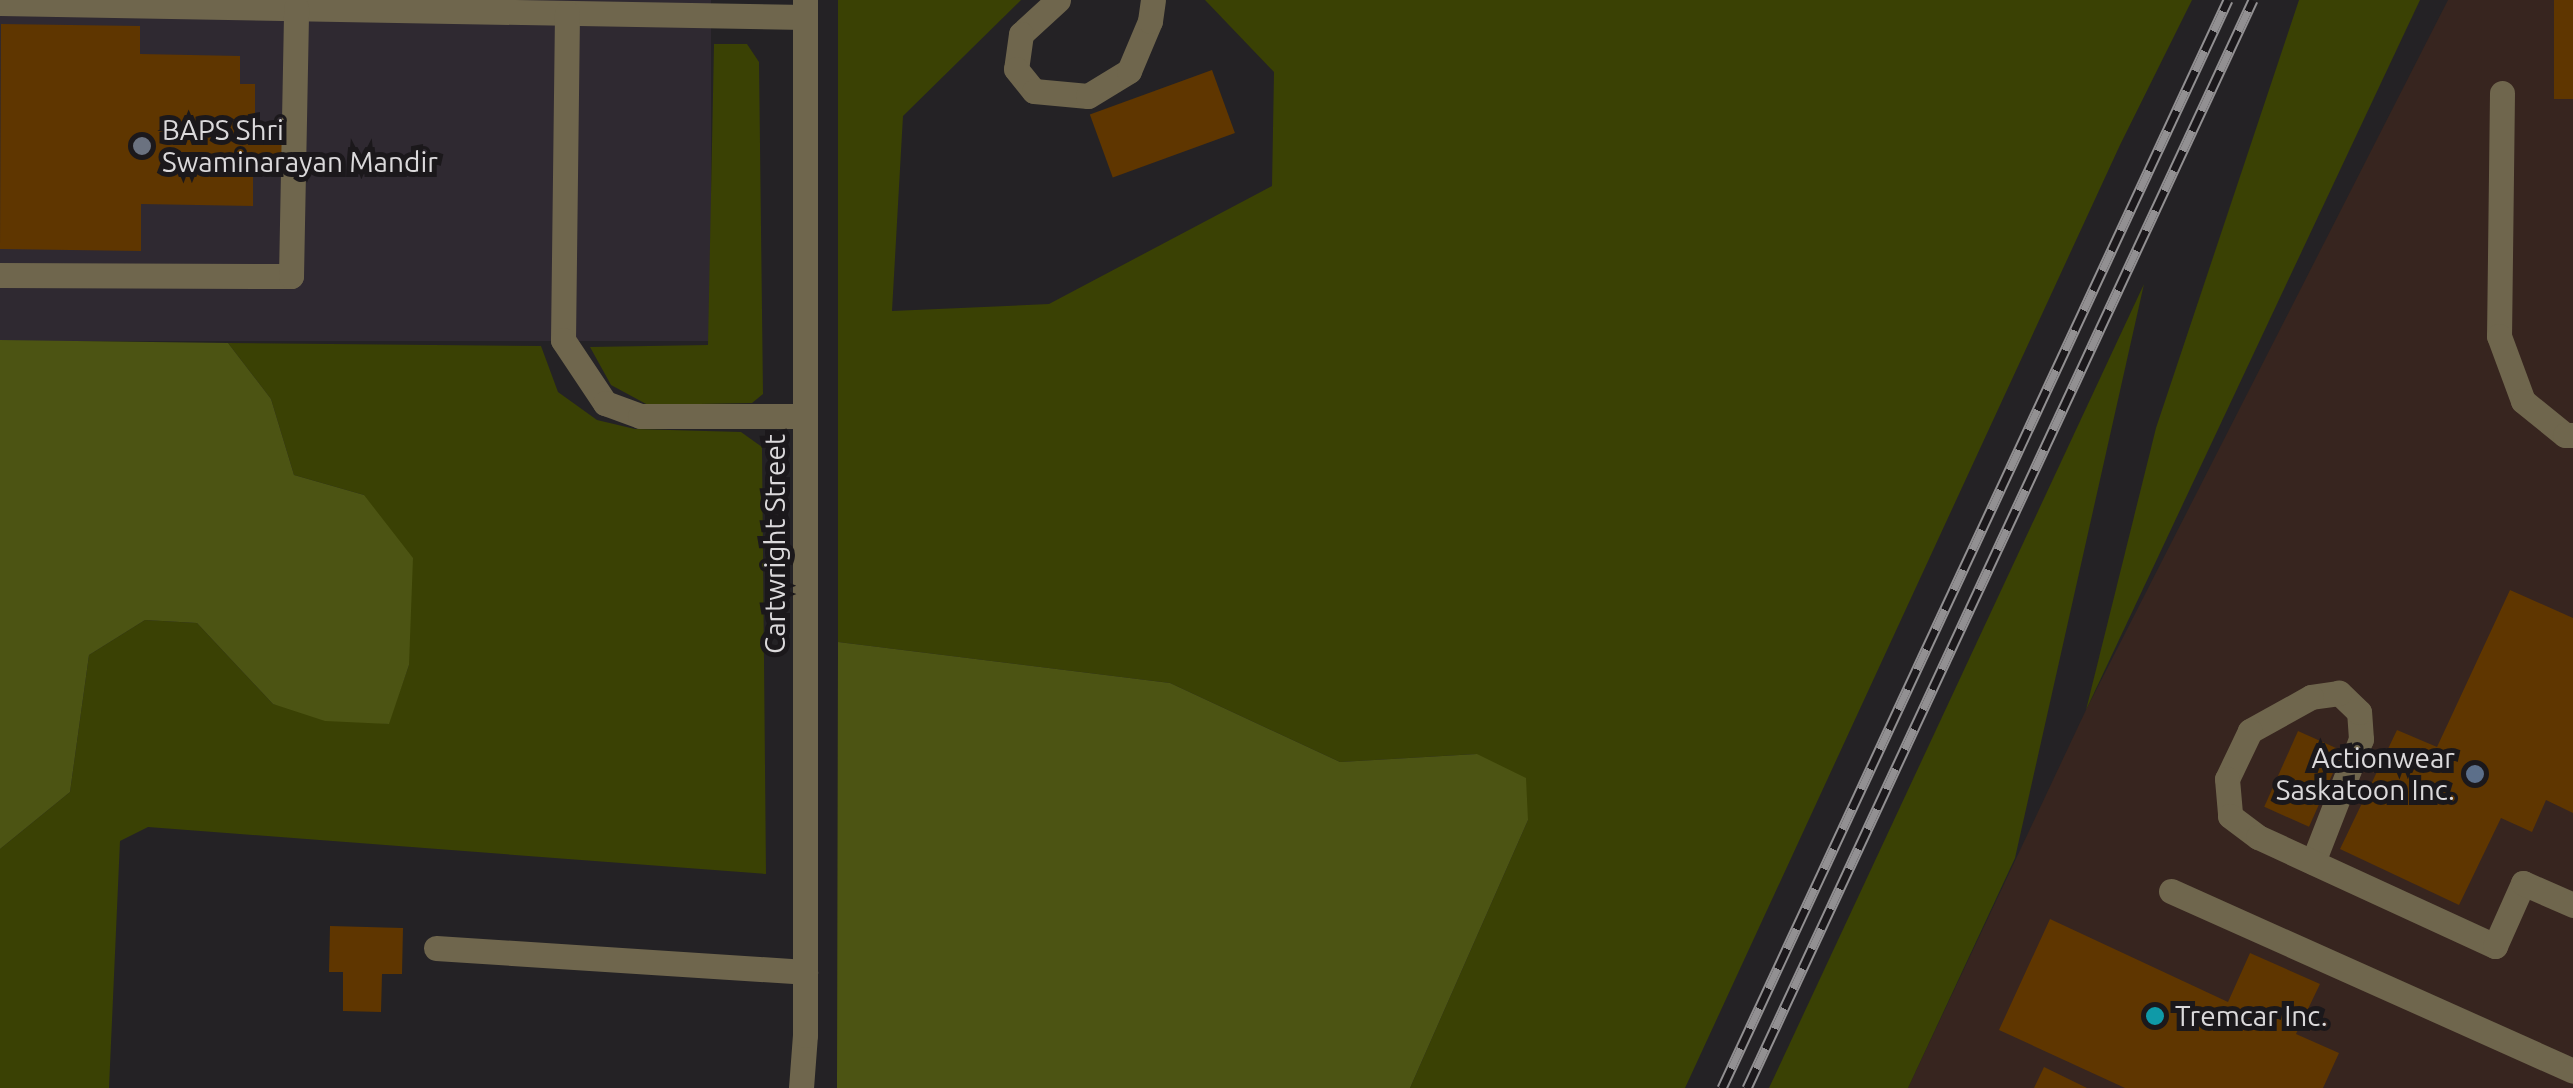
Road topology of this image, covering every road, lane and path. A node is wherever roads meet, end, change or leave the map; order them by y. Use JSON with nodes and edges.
{"nodes":[{"id":1,"x":1058,"y":0,"type":"edge"},
{"id":2,"x":1153,"y":0,"type":"edge"},
{"id":3,"x":0,"y":3,"type":"edge"},
{"id":4,"x":296,"y":8,"type":"junction"},
{"id":5,"x":805,"y":9,"type":"edge"},
{"id":6,"x":567,"y":13,"type":"junction"},
{"id":7,"x":2502,"y":92,"type":"dead end"},
{"id":8,"x":0,"y":275,"type":"edge"},
{"id":9,"x":806,"y":416,"type":"junction"},
{"id":10,"x":2573,"y":435,"type":"edge"},
{"id":11,"x":2313,"y":862,"type":"junction"},
{"id":12,"x":2172,"y":891,"type":"dead end"},
{"id":13,"x":2573,"y":906,"type":"edge"},
{"id":14,"x":436,"y":948,"type":"dead end"},
{"id":15,"x":805,"y":972,"type":"junction"},
{"id":16,"x":2573,"y":1072,"type":"edge"},
{"id":17,"x":801,"y":1088,"type":"edge"}],
"edges":[{"from":1,"to":2,"type":"street"},
{"from":3,"to":4,"type":"street"},
{"from":4,"to":6,"type":"street"},
{"from":4,"to":8,"type":"street"},
{"from":5,"to":6,"type":"street"},
{"from":5,"to":9,"type":"street","name":"Cartwright Street"},
{"from":6,"to":9,"type":"street"},
{"from":7,"to":10,"type":"street"},
{"from":9,"to":15,"type":"street","name":"Cartwright Street"},
{"from":11,"to":11,"type":"street"},
{"from":11,"to":13,"type":"street"},
{"from":12,"to":16,"type":"street"},
{"from":14,"to":15,"type":"street"},
{"from":15,"to":17,"type":"street","name":"Cartwright Street"}]}
